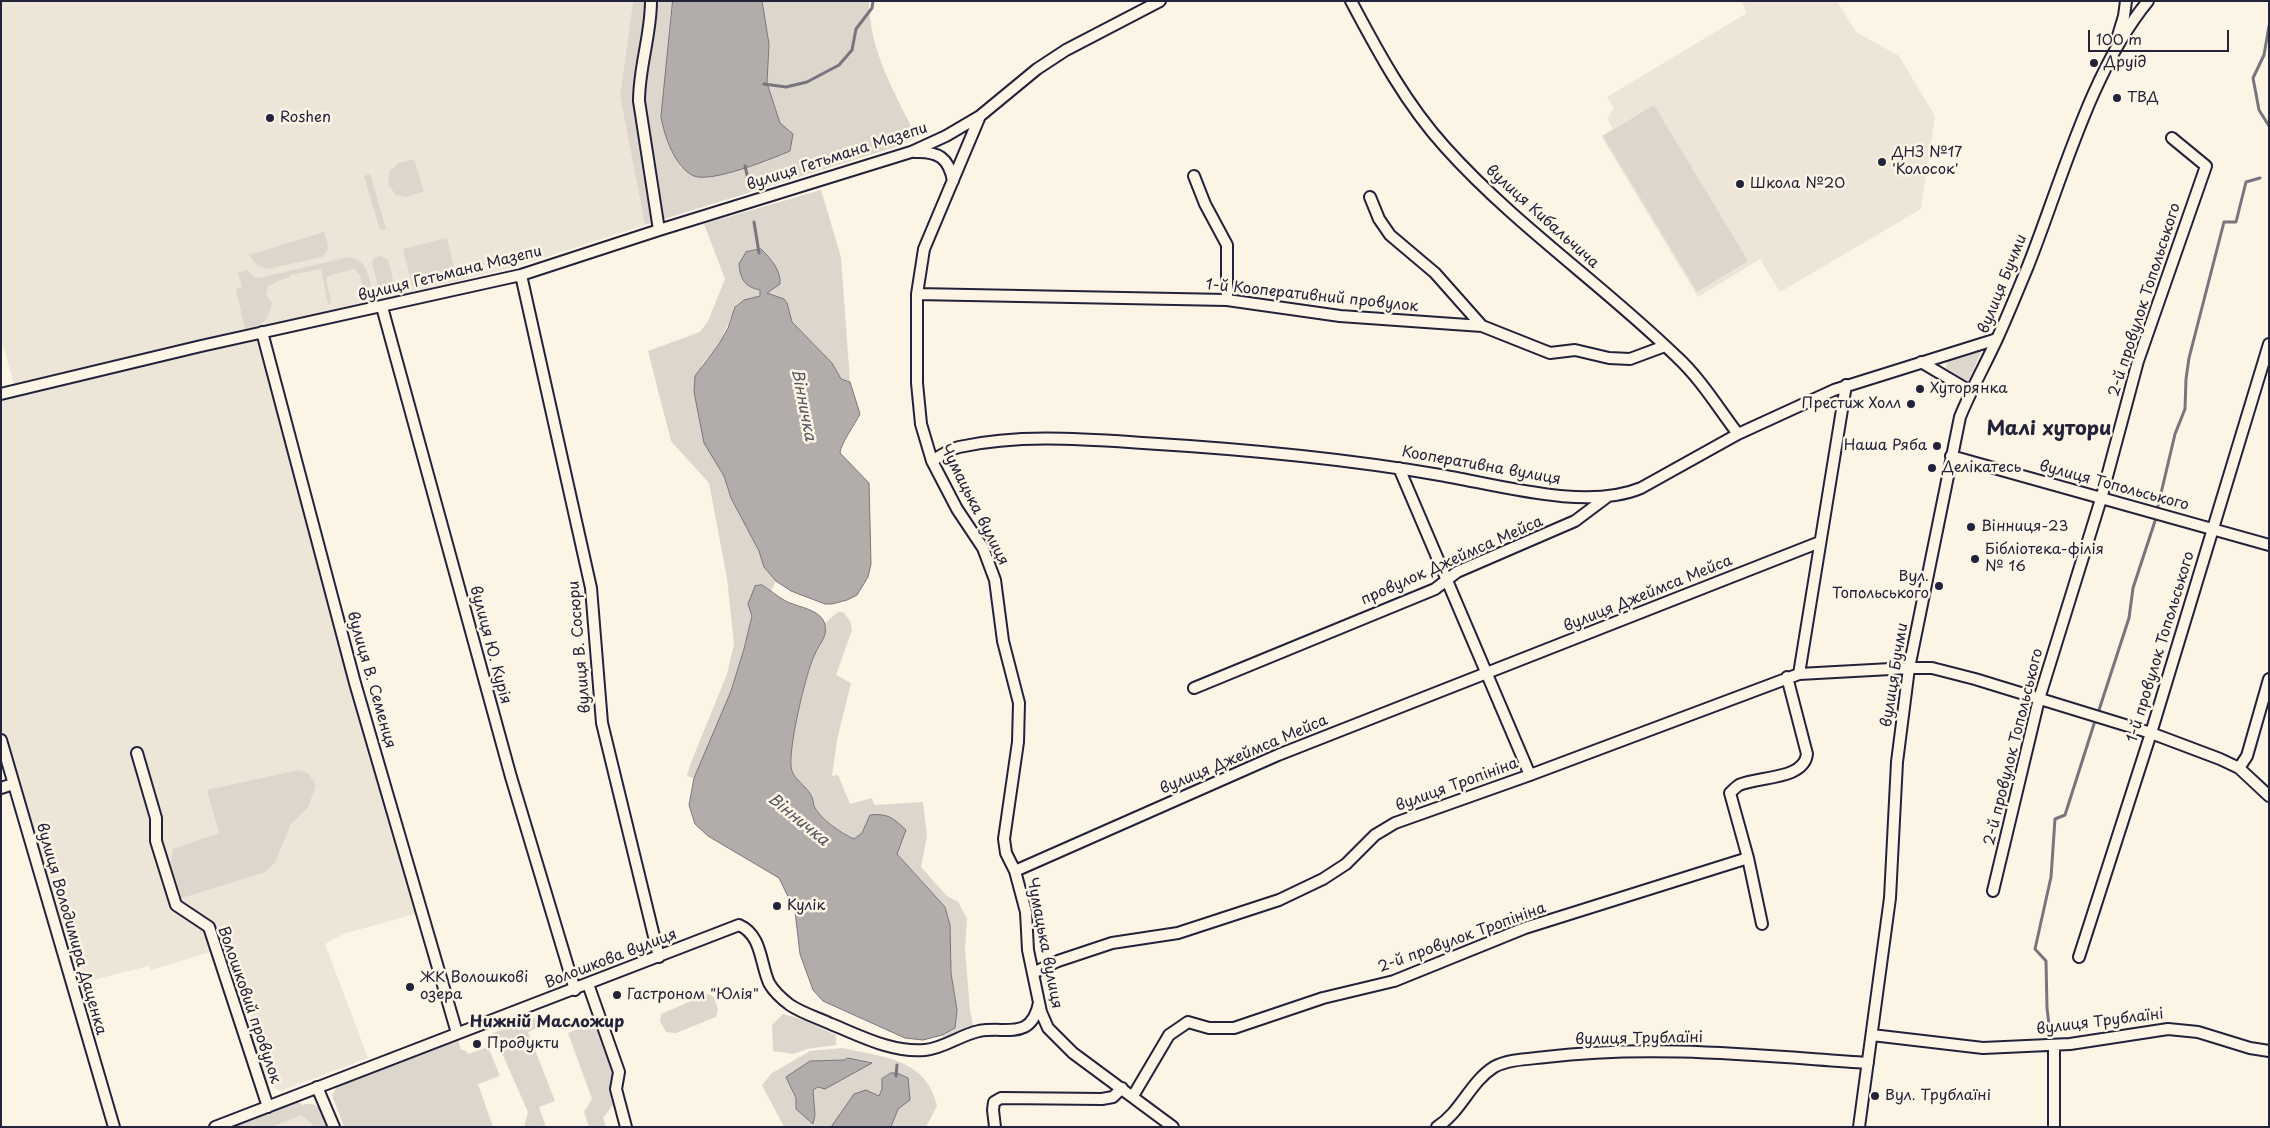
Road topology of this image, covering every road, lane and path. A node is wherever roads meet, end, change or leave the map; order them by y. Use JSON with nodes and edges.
{"nodes":[{"id":1,"x":651,"y":1,"type":"edge"},
{"id":2,"x":1160,"y":1,"type":"edge"},
{"id":3,"x":1351,"y":1,"type":"edge"},
{"id":4,"x":2126,"y":1,"type":"edge"},
{"id":5,"x":2148,"y":1,"type":"edge"},
{"id":6,"x":2110,"y":61,"type":"junction"},
{"id":7,"x":980,"y":116,"type":"junction"},
{"id":8,"x":2172,"y":138,"type":"dead end"},
{"id":9,"x":911,"y":152,"type":"junction"},
{"id":10,"x":1194,"y":176,"type":"dead end"},
{"id":11,"x":954,"y":182,"type":"junction"},
{"id":12,"x":1370,"y":197,"type":"dead end"},
{"id":13,"x":659,"y":230,"type":"junction"},
{"id":14,"x":522,"y":275,"type":"junction"},
{"id":15,"x":917,"y":294,"type":"junction"},
{"id":16,"x":1227,"y":300,"type":"junction"},
{"id":17,"x":382,"y":307,"type":"junction"},
{"id":18,"x":1482,"y":326,"type":"junction"},
{"id":19,"x":262,"y":332,"type":"junction"},
{"id":20,"x":1997,"y":339,"type":"junction"},
{"id":21,"x":2269,"y":344,"type":"edge"},
{"id":22,"x":1665,"y":346,"type":"junction"},
{"id":23,"x":1921,"y":362,"type":"junction"},
{"id":24,"x":1846,"y":385,"type":"junction"},
{"id":25,"x":1970,"y":391,"type":"junction"},
{"id":26,"x":1,"y":394,"type":"edge"},
{"id":27,"x":1738,"y":434,"type":"junction"},
{"id":28,"x":1952,"y":456,"type":"junction"},
{"id":29,"x":932,"y":461,"type":"junction"},
{"id":30,"x":1399,"y":468,"type":"junction"},
{"id":31,"x":1607,"y":497,"type":"junction"},
{"id":32,"x":2101,"y":499,"type":"junction"},
{"id":33,"x":2212,"y":529,"type":"junction"},
{"id":34,"x":1820,"y":542,"type":"junction"},
{"id":35,"x":2269,"y":545,"type":"edge"},
{"id":36,"x":1445,"y":580,"type":"junction"},
{"id":37,"x":1909,"y":668,"type":"junction"},
{"id":38,"x":1799,"y":674,"type":"junction"},
{"id":39,"x":1487,"y":675,"type":"junction"},
{"id":40,"x":1787,"y":677,"type":"junction"},
{"id":41,"x":2269,"y":679,"type":"edge"},
{"id":42,"x":1194,"y":688,"type":"dead end"},
{"id":43,"x":2039,"y":699,"type":"junction"},
{"id":44,"x":2151,"y":733,"type":"junction"},
{"id":45,"x":1,"y":740,"type":"edge"},
{"id":46,"x":137,"y":753,"type":"dead end"},
{"id":47,"x":2239,"y":768,"type":"junction"},
{"id":48,"x":1530,"y":775,"type":"junction"},
{"id":49,"x":13,"y":784,"type":"junction"},
{"id":50,"x":1,"y":788,"type":"edge"},
{"id":51,"x":2269,"y":796,"type":"edge"},
{"id":52,"x":1748,"y":858,"type":"junction"},
{"id":53,"x":1015,"y":870,"type":"junction"},
{"id":54,"x":1994,"y":891,"type":"dead end"},
{"id":55,"x":1762,"y":924,"type":"dead end"},
{"id":56,"x":660,"y":957,"type":"junction"},
{"id":57,"x":2079,"y":957,"type":"dead end"},
{"id":58,"x":1033,"y":973,"type":"junction"},
{"id":59,"x":588,"y":984,"type":"junction"},
{"id":60,"x":574,"y":990,"type":"junction"},
{"id":61,"x":1040,"y":1000,"type":"junction"},
{"id":62,"x":457,"y":1033,"type":"junction"},
{"id":63,"x":1872,"y":1035,"type":"junction"},
{"id":64,"x":2054,"y":1044,"type":"junction"},
{"id":65,"x":2269,"y":1051,"type":"edge"},
{"id":66,"x":1868,"y":1063,"type":"junction"},
{"id":67,"x":317,"y":1087,"type":"junction"},
{"id":68,"x":1122,"y":1088,"type":"junction"},
{"id":69,"x":1133,"y":1096,"type":"junction"},
{"id":70,"x":268,"y":1107,"type":"junction"},
{"id":71,"x":114,"y":1127,"type":"edge"},
{"id":72,"x":215,"y":1127,"type":"edge"},
{"id":73,"x":334,"y":1127,"type":"edge"},
{"id":74,"x":626,"y":1127,"type":"edge"},
{"id":75,"x":995,"y":1127,"type":"edge"},
{"id":76,"x":1173,"y":1127,"type":"edge"},
{"id":77,"x":1437,"y":1127,"type":"edge"},
{"id":78,"x":1859,"y":1127,"type":"edge"},
{"id":79,"x":2054,"y":1127,"type":"edge"}],
"edges":[{"from":1,"to":13,"type":"street"},
{"from":2,"to":7,"type":"street","name":"Чумацька вулиця"},
{"from":3,"to":22,"type":"street","name":"вулиця Кибальчича"},
{"from":4,"to":6,"type":"street"},
{"from":5,"to":6,"type":"street","name":"вулиця Бучми"},
{"from":6,"to":20,"type":"street","name":"вулиця Бучми"},
{"from":7,"to":9,"type":"street","name":"вулиця Гетьмана Мазепи"},
{"from":7,"to":11,"type":"street","name":"Чумацька вулиця"},
{"from":8,"to":32,"type":"street","name":"2-й провулок Топольського"},
{"from":9,"to":11,"type":"street"},
{"from":9,"to":13,"type":"street","name":"вулиця Гетьмана Мазепи"},
{"from":10,"to":16,"type":"street"},
{"from":11,"to":15,"type":"street","name":"Чумацька вулиця"},
{"from":12,"to":18,"type":"street"},
{"from":13,"to":14,"type":"street","name":"вулиця Гетьмана Мазепи"},
{"from":14,"to":17,"type":"street","name":"вулиця Гетьмана Мазепи"},
{"from":14,"to":56,"type":"street","name":"вулиця В. Сосюри"},
{"from":15,"to":16,"type":"street","name":"1-й Кооперативний провулок"},
{"from":15,"to":29,"type":"street","name":"Чумацька вулиця"},
{"from":16,"to":18,"type":"street","name":"1-й Кооперативний провулок"},
{"from":17,"to":19,"type":"street","name":"вулиця Гетьмана Мазепи"},
{"from":17,"to":60,"type":"street","name":"вулиця Ю. Курія"},
{"from":18,"to":22,"type":"street","name":"1-й Кооперативний провулок"},
{"from":19,"to":26,"type":"street","name":"вулиця Гетьмана Мазепи"},
{"from":19,"to":62,"type":"street","name":"вулиця В. Семенця"},
{"from":20,"to":23,"type":"street","name":"Кооперативна вулиця"},
{"from":20,"to":25,"type":"street","name":"вулиця Бучми"},
{"from":21,"to":33,"type":"street","name":"1-й провулок Топольського"},
{"from":22,"to":27,"type":"street","name":"вулиця Кибальчича"},
{"from":23,"to":24,"type":"street","name":"Кооперативна вулиця"},
{"from":23,"to":25,"type":"street"},
{"from":24,"to":27,"type":"street","name":"Кооперативна вулиця"},
{"from":24,"to":34,"type":"street"},
{"from":25,"to":28,"type":"street","name":"вулиця Бучми"},
{"from":27,"to":31,"type":"street","name":"Кооперативна вулиця"},
{"from":28,"to":32,"type":"street","name":"вулиця Топольського"},
{"from":28,"to":37,"type":"street","name":"вулиця Бучми"},
{"from":29,"to":30,"type":"street","name":"Кооперативна вулиця"},
{"from":29,"to":53,"type":"street","name":"Чумацька вулиця"},
{"from":30,"to":31,"type":"street","name":"Кооперативна вулиця"},
{"from":30,"to":36,"type":"street"},
{"from":31,"to":36,"type":"street","name":"провулок Джеймса Мейса"},
{"from":32,"to":33,"type":"street","name":"вулиця Топольського"},
{"from":32,"to":43,"type":"street","name":"2-й провулок Топольського"},
{"from":33,"to":35,"type":"street","name":"вулиця Топольського"},
{"from":33,"to":44,"type":"street","name":"1-й провулок Топольського"},
{"from":34,"to":38,"type":"street"},
{"from":34,"to":39,"type":"street","name":"вулиця Джеймса Мейса"},
{"from":36,"to":39,"type":"street"},
{"from":36,"to":42,"type":"street","name":"провулок Джеймса Мейса"},
{"from":37,"to":38,"type":"street","name":"вулиця Тропініна"},
{"from":37,"to":43,"type":"street","name":"вулиця Тропініна"},
{"from":37,"to":63,"type":"street","name":"вулиця Бучми"},
{"from":38,"to":40,"type":"street","name":"вулиця Тропініна"},
{"from":39,"to":48,"type":"street"},
{"from":39,"to":53,"type":"street","name":"вулиця Джеймса Мейса"},
{"from":40,"to":48,"type":"street","name":"вулиця Тропініна"},
{"from":40,"to":52,"type":"street"},
{"from":41,"to":47,"type":"street"},
{"from":43,"to":44,"type":"street","name":"вулиця Тропініна"},
{"from":43,"to":54,"type":"street","name":"2-й провулок Топольського"},
{"from":44,"to":47,"type":"street","name":"вулиця Тропініна"},
{"from":44,"to":57,"type":"street","name":"1-й провулок Топольського"},
{"from":45,"to":49,"type":"street","name":"вулиця Володимира Даценка"},
{"from":46,"to":70,"type":"street","name":"Волошковий провулок"},
{"from":47,"to":51,"type":"street","name":"вулиця Тропініна"},
{"from":48,"to":58,"type":"street","name":"вулиця Тропініна"},
{"from":49,"to":50,"type":"street"},
{"from":49,"to":71,"type":"street","name":"вулиця Володимира Даценка"},
{"from":52,"to":55,"type":"street"},
{"from":52,"to":69,"type":"street","name":"2-й провулок Тропініна"},
{"from":53,"to":58,"type":"street","name":"Чумацька вулиця"},
{"from":56,"to":59,"type":"street","name":"Волошкова вулиця"},
{"from":56,"to":61,"type":"street","name":"Волошкова вулиця"},
{"from":58,"to":61,"type":"street","name":"Чумацька вулиця"},
{"from":59,"to":60,"type":"street","name":"Волошкова вулиця"},
{"from":59,"to":74,"type":"street"},
{"from":60,"to":62,"type":"street","name":"Волошкова вулиця"},
{"from":61,"to":68,"type":"street","name":"Чумацька вулиця"},
{"from":62,"to":67,"type":"street","name":"Волошкова вулиця"},
{"from":63,"to":64,"type":"street","name":"вулиця Трублаїні"},
{"from":63,"to":66,"type":"street","name":"вулиця Бучми"},
{"from":64,"to":65,"type":"street","name":"вулиця Трублаїні"},
{"from":64,"to":79,"type":"street"},
{"from":66,"to":77,"type":"street","name":"вулиця Трублаїні"},
{"from":66,"to":78,"type":"street","name":"вулиця Бучми"},
{"from":67,"to":70,"type":"street","name":"Волошкова вулиця"},
{"from":67,"to":73,"type":"street"},
{"from":68,"to":69,"type":"street","name":"Чумацька вулиця"},
{"from":68,"to":75,"type":"street"},
{"from":69,"to":76,"type":"street","name":"Чумацька вулиця"},
{"from":70,"to":72,"type":"street","name":"Волошкова вулиця"}]}
